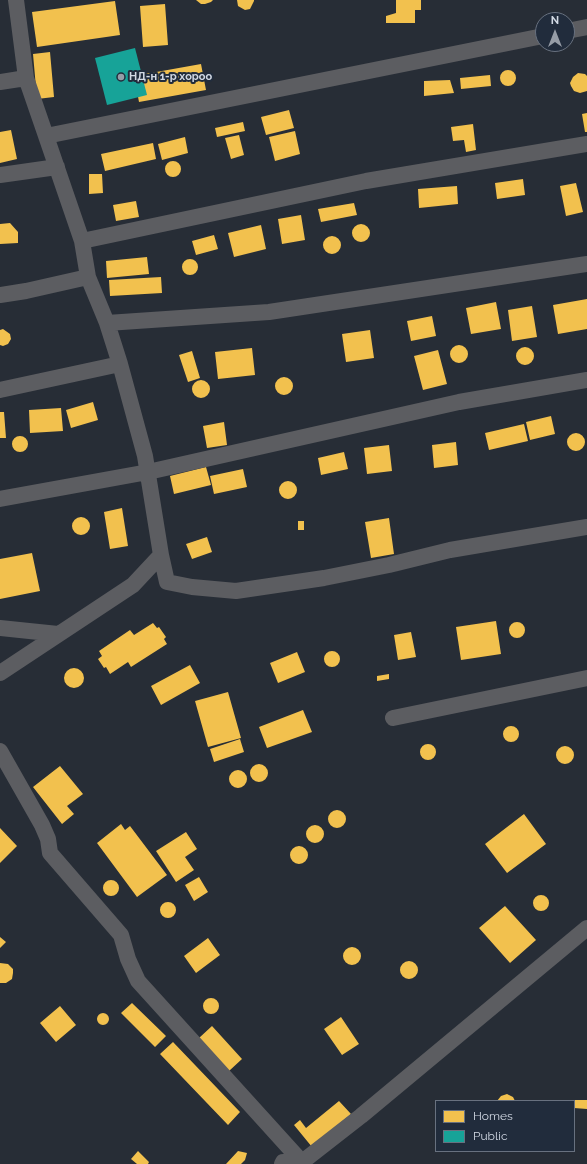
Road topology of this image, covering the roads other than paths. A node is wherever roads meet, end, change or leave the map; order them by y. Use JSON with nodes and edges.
{"nodes":[{"id":1,"x":16,"y":0,"type":"edge"},
{"id":2,"x":587,"y":27,"type":"edge"},
{"id":3,"x":575,"y":29,"type":"edge"},
{"id":4,"x":535,"y":38,"type":"edge"},
{"id":5,"x":26,"y":78,"type":"junction"},
{"id":6,"x":0,"y":82,"type":"edge"},
{"id":7,"x":46,"y":136,"type":"junction"},
{"id":8,"x":587,"y":144,"type":"edge"},
{"id":9,"x":58,"y":167,"type":"junction"},
{"id":10,"x":0,"y":175,"type":"edge"},
{"id":11,"x":82,"y":241,"type":"junction"},
{"id":12,"x":587,"y":264,"type":"edge"},
{"id":13,"x":88,"y":277,"type":"junction"},
{"id":14,"x":0,"y":295,"type":"edge"},
{"id":15,"x":107,"y":323,"type":"junction"},
{"id":16,"x":120,"y":364,"type":"junction"},
{"id":17,"x":587,"y":380,"type":"edge"},
{"id":18,"x":0,"y":390,"type":"edge"},
{"id":19,"x":148,"y":472,"type":"junction"},
{"id":20,"x":0,"y":499,"type":"edge"},
{"id":21,"x":587,"y":527,"type":"edge"},
{"id":22,"x":161,"y":555,"type":"junction"},
{"id":23,"x":0,"y":628,"type":"edge"},
{"id":24,"x":58,"y":634,"type":"junction"},
{"id":25,"x":0,"y":672,"type":"edge"},
{"id":26,"x":587,"y":678,"type":"edge"},
{"id":27,"x":392,"y":718,"type":"dead end"},
{"id":28,"x":0,"y":751,"type":"edge"},
{"id":29,"x":587,"y":928,"type":"edge"},
{"id":30,"x":302,"y":1162,"type":"junction"},
{"id":31,"x":282,"y":1164,"type":"edge"}],
"edges":[{"from":1,"to":5,"type":"street"},
{"from":2,"to":3,"type":"street"},
{"from":4,"to":7,"type":"street"},
{"from":5,"to":6,"type":"street"},
{"from":5,"to":7,"type":"street"},
{"from":7,"to":9,"type":"street"},
{"from":8,"to":11,"type":"street"},
{"from":9,"to":10,"type":"street"},
{"from":9,"to":11,"type":"street"},
{"from":11,"to":13,"type":"street"},
{"from":12,"to":15,"type":"street"},
{"from":13,"to":14,"type":"street"},
{"from":13,"to":15,"type":"street"},
{"from":15,"to":16,"type":"street"},
{"from":16,"to":18,"type":"street"},
{"from":16,"to":19,"type":"street"},
{"from":17,"to":19,"type":"street"},
{"from":19,"to":20,"type":"street"},
{"from":19,"to":22,"type":"street"},
{"from":21,"to":22,"type":"street"},
{"from":22,"to":24,"type":"street"},
{"from":23,"to":24,"type":"street"},
{"from":24,"to":25,"type":"street"},
{"from":26,"to":27,"type":"street"},
{"from":28,"to":30,"type":"street"},
{"from":29,"to":30,"type":"street"},
{"from":30,"to":31,"type":"street"}]}
